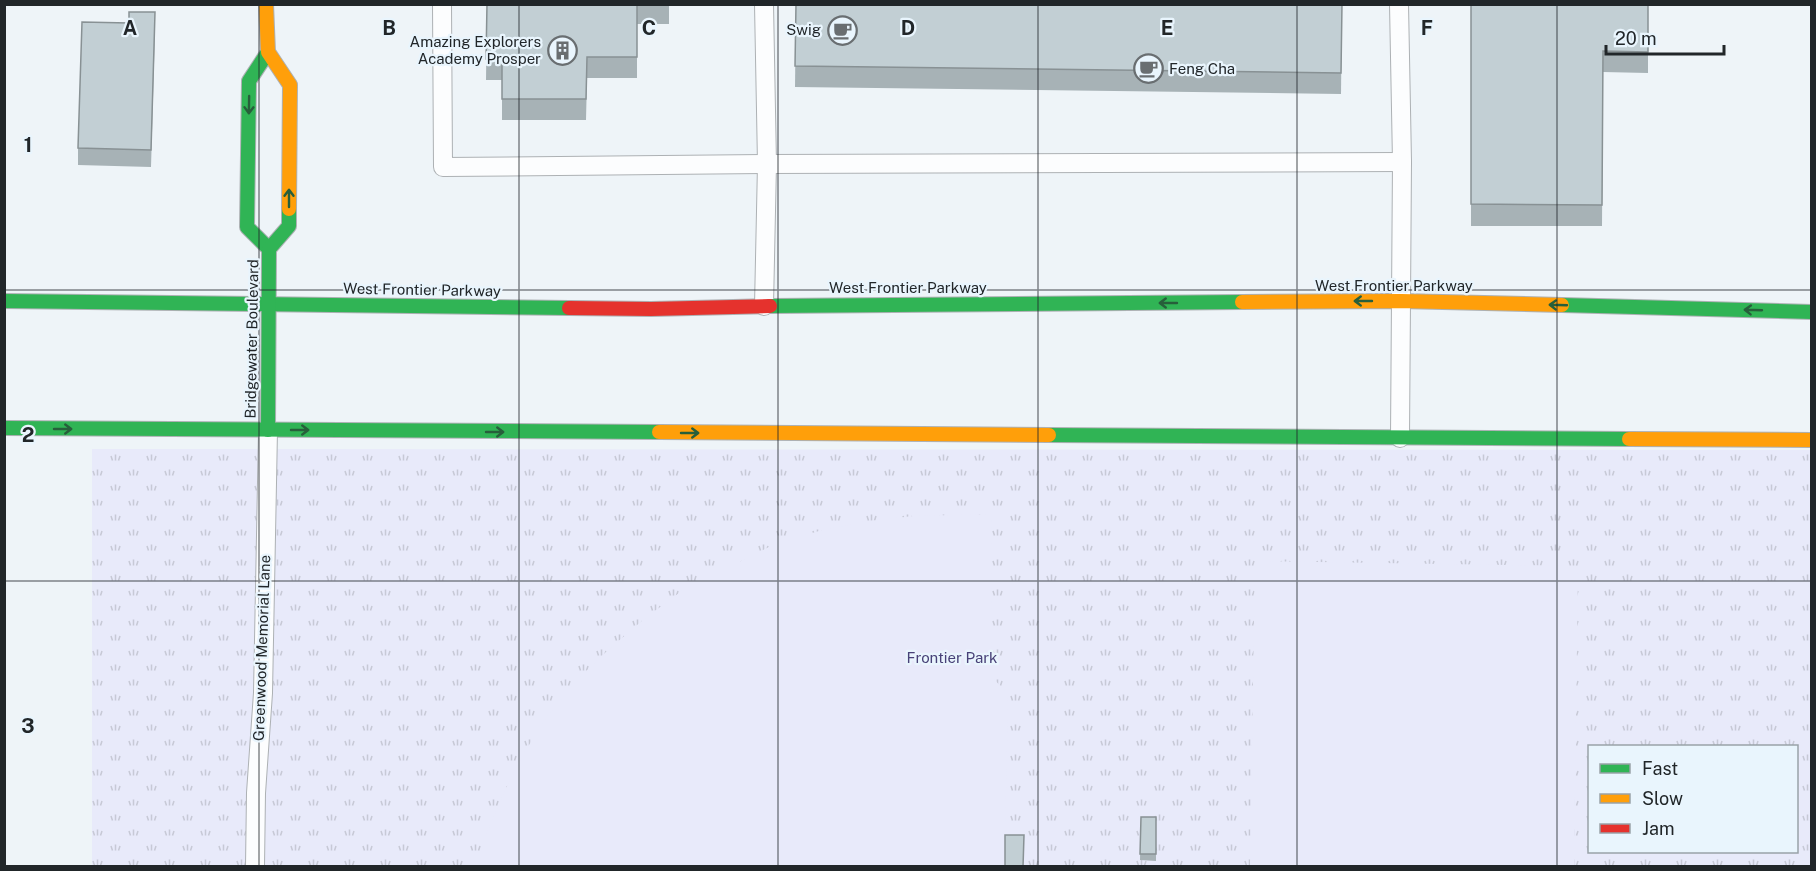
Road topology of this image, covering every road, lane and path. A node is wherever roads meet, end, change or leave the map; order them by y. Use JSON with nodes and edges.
{"nodes":[{"id":1,"x":266,"y":4,"type":"edge"},
{"id":2,"x":442,"y":4,"type":"edge"},
{"id":3,"x":764,"y":4,"type":"edge"},
{"id":4,"x":1399,"y":4,"type":"edge"},
{"id":5,"x":268,"y":52,"type":"junction"},
{"id":6,"x":1402,"y":162,"type":"junction"},
{"id":7,"x":767,"y":164,"type":"junction"},
{"id":8,"x":269,"y":249,"type":"junction"},
{"id":9,"x":4,"y":301,"type":"edge"},
{"id":10,"x":1401,"y":301,"type":"junction"},
{"id":11,"x":269,"y":304,"type":"junction"},
{"id":12,"x":764,"y":306,"type":"junction"},
{"id":13,"x":1812,"y":312,"type":"edge"},
{"id":14,"x":4,"y":428,"type":"edge"},
{"id":15,"x":268,"y":430,"type":"junction"},
{"id":16,"x":1400,"y":438,"type":"junction"},
{"id":17,"x":1812,"y":440,"type":"edge"},
{"id":18,"x":255,"y":867,"type":"edge"}],
"edges":[{"from":1,"to":5,"type":"street"},
{"from":2,"to":7,"type":"lane"},
{"from":3,"to":7,"type":"lane"},
{"from":4,"to":6,"type":"lane"},
{"from":5,"to":8,"type":"street","name":"Bridgewater Boulevard","one_way":true},
{"from":8,"to":5,"type":"street","name":"Bridgewater Boulevard","one_way":true},
{"from":6,"to":7,"type":"lane"},
{"from":6,"to":10,"type":"lane"},
{"from":7,"to":12,"type":"lane"},
{"from":8,"to":11,"type":"street","name":"Bridgewater Boulevard"},
{"from":9,"to":11,"type":"street","name":"West Frontier Parkway"},
{"from":10,"to":12,"type":"street","name":"West Frontier Parkway","one_way":true},
{"from":13,"to":10,"type":"street","name":"West Frontier Parkway","one_way":true},
{"from":10,"to":16,"type":"lane"},
{"from":11,"to":12,"type":"street","name":"West Frontier Parkway"},
{"from":11,"to":15,"type":"street","name":"Bridgewater Boulevard"},
{"from":14,"to":15,"type":"street","one_way":true},
{"from":15,"to":16,"type":"street","one_way":true},
{"from":15,"to":18,"type":"lane","name":"Greenwood Memorial Lane"},
{"from":16,"to":17,"type":"street"}]}
